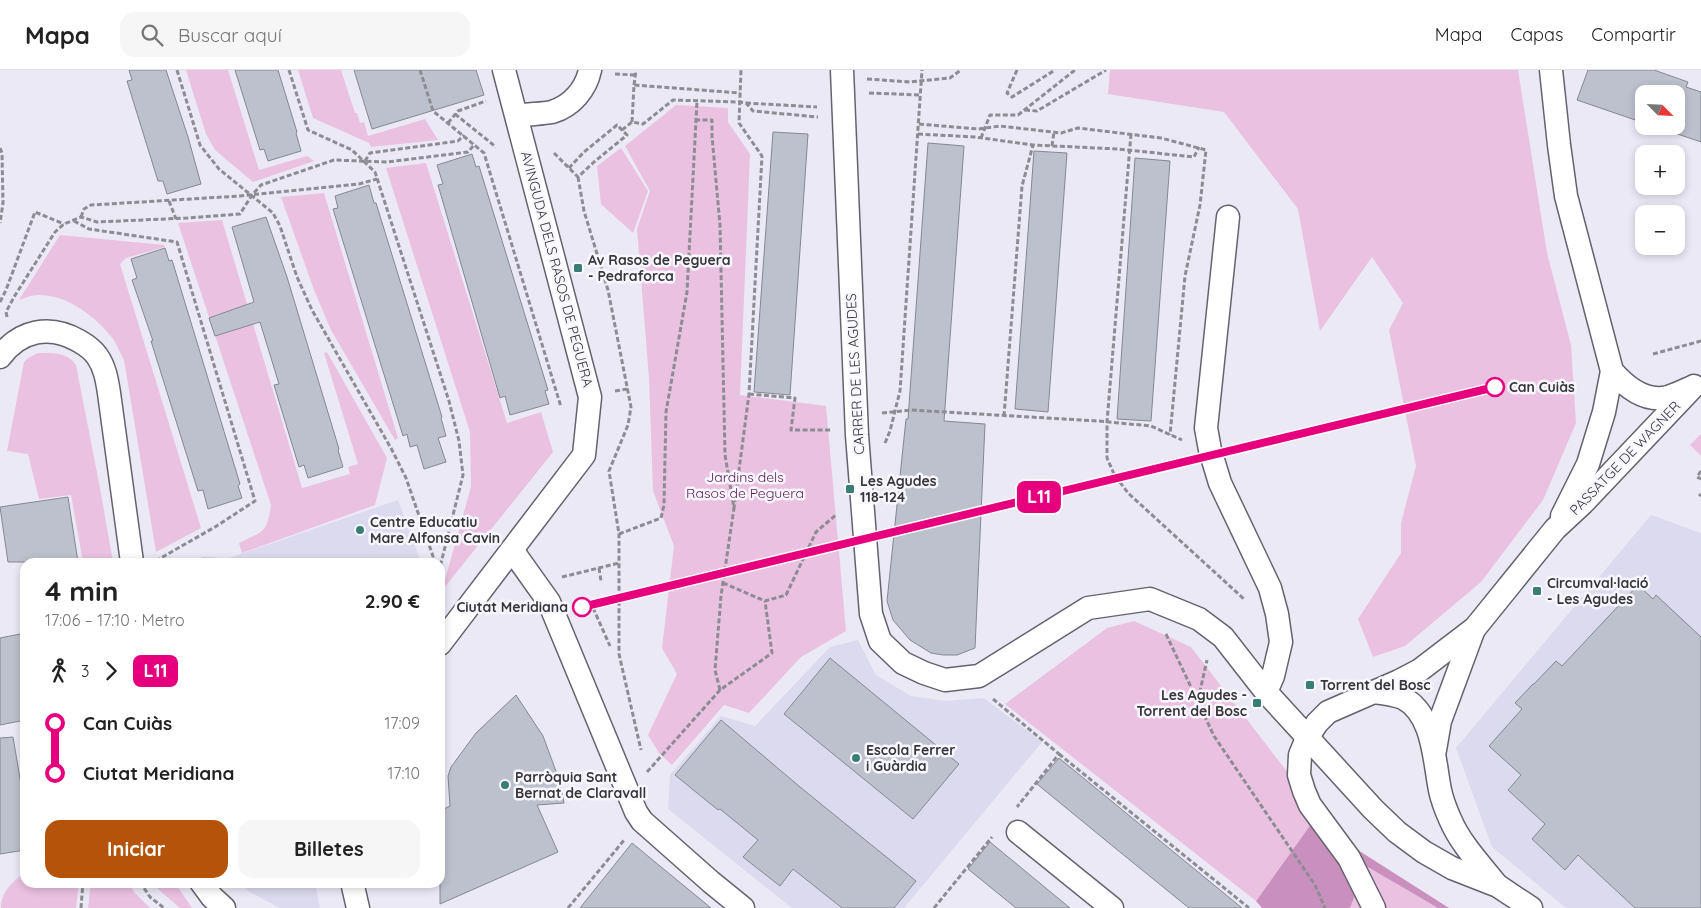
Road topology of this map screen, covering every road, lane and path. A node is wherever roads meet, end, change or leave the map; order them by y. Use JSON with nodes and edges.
{"nodes":[{"id":1,"x":177,"y":70,"type":"edge"},
{"id":2,"x":289,"y":70,"type":"edge"},
{"id":3,"x":420,"y":70,"type":"edge"},
{"id":4,"x":504,"y":70,"type":"edge"},
{"id":5,"x":590,"y":70,"type":"edge"},
{"id":6,"x":636,"y":70,"type":"edge"},
{"id":7,"x":741,"y":70,"type":"edge"},
{"id":8,"x":842,"y":70,"type":"edge"},
{"id":9,"x":922,"y":70,"type":"edge"},
{"id":10,"x":962,"y":70,"type":"edge"},
{"id":11,"x":1017,"y":70,"type":"edge"},
{"id":12,"x":1055,"y":70,"type":"edge"},
{"id":13,"x":1075,"y":70,"type":"edge"},
{"id":14,"x":1106,"y":70,"type":"edge"},
{"id":15,"x":1551,"y":70,"type":"edge"},
{"id":16,"x":625,"y":74,"type":"dead end"},
{"id":17,"x":635,"y":75,"type":"junction"},
{"id":18,"x":868,"y":80,"type":"dead end"},
{"id":19,"x":922,"y":81,"type":"junction"},
{"id":20,"x":634,"y":85,"type":"junction"},
{"id":21,"x":740,"y":93,"type":"junction"},
{"id":22,"x":869,"y":93,"type":"dead end"},
{"id":23,"x":921,"y":95,"type":"junction"},
{"id":24,"x":697,"y":101,"type":"junction"},
{"id":25,"x":486,"y":102,"type":"dead end"},
{"id":26,"x":739,"y":102,"type":"junction"},
{"id":27,"x":746,"y":103,"type":"junction"},
{"id":28,"x":819,"y":107,"type":"dead end"},
{"id":29,"x":1025,"y":110,"type":"junction"},
{"id":30,"x":455,"y":114,"type":"junction"},
{"id":31,"x":517,"y":116,"type":"junction"},
{"id":32,"x":822,"y":117,"type":"dead end"},
{"id":33,"x":695,"y":120,"type":"junction"},
{"id":34,"x":632,"y":122,"type":"junction"},
{"id":35,"x":448,"y":123,"type":"junction"},
{"id":36,"x":919,"y":124,"type":"junction"},
{"id":37,"x":984,"y":128,"type":"junction"},
{"id":38,"x":622,"y":130,"type":"junction"},
{"id":39,"x":1054,"y":132,"type":"junction"},
{"id":40,"x":918,"y":134,"type":"junction"},
{"id":41,"x":1131,"y":134,"type":"junction"},
{"id":42,"x":464,"y":135,"type":"junction"},
{"id":43,"x":981,"y":138,"type":"junction"},
{"id":44,"x":490,"y":141,"type":"dead end"},
{"id":45,"x":475,"y":144,"type":"junction"},
{"id":46,"x":1033,"y":145,"type":"junction"},
{"id":47,"x":1052,"y":146,"type":"junction"},
{"id":48,"x":1199,"y":147,"type":"junction"},
{"id":49,"x":0,"y":148,"type":"edge"},
{"id":50,"x":550,"y":149,"type":"dead end"},
{"id":51,"x":1130,"y":150,"type":"junction"},
{"id":52,"x":364,"y":162,"type":"junction"},
{"id":53,"x":568,"y":168,"type":"junction"},
{"id":54,"x":578,"y":177,"type":"junction"},
{"id":55,"x":377,"y":180,"type":"junction"},
{"id":56,"x":252,"y":195,"type":"junction"},
{"id":57,"x":169,"y":201,"type":"junction"},
{"id":58,"x":81,"y":217,"type":"junction"},
{"id":59,"x":1228,"y":217,"type":"dead end"},
{"id":60,"x":176,"y":219,"type":"junction"},
{"id":61,"x":74,"y":220,"type":"junction"},
{"id":62,"x":0,"y":223,"type":"edge"},
{"id":63,"x":64,"y":224,"type":"junction"},
{"id":64,"x":0,"y":302,"type":"edge"},
{"id":65,"x":0,"y":310,"type":"edge"},
{"id":66,"x":1701,"y":341,"type":"edge"},
{"id":67,"x":1653,"y":354,"type":"dead end"},
{"id":68,"x":0,"y":357,"type":"edge"},
{"id":69,"x":1612,"y":371,"type":"junction"},
{"id":70,"x":1698,"y":383,"type":"edge"},
{"id":71,"x":628,"y":389,"type":"junction"},
{"id":72,"x":612,"y":392,"type":"dead end"},
{"id":73,"x":749,"y":394,"type":"junction"},
{"id":74,"x":562,"y":411,"type":"dead end"},
{"id":75,"x":895,"y":411,"type":"junction"},
{"id":76,"x":1004,"y":416,"type":"junction"},
{"id":77,"x":1107,"y":422,"type":"junction"},
{"id":78,"x":832,"y":430,"type":"dead end"},
{"id":79,"x":882,"y":448,"type":"dead end"},
{"id":80,"x":1701,"y":471,"type":"edge"},
{"id":81,"x":1701,"y":479,"type":"edge"},
{"id":82,"x":734,"y":508,"type":"junction"},
{"id":83,"x":838,"y":513,"type":"dead end"},
{"id":84,"x":1556,"y":528,"type":"junction"},
{"id":85,"x":619,"y":534,"type":"junction"},
{"id":86,"x":512,"y":550,"type":"junction"},
{"id":87,"x":131,"y":558,"type":"edge"},
{"id":88,"x":160,"y":558,"type":"edge"},
{"id":89,"x":434,"y":558,"type":"edge"},
{"id":90,"x":442,"y":558,"type":"edge"},
{"id":91,"x":619,"y":563,"type":"junction"},
{"id":92,"x":599,"y":568,"type":"junction"},
{"id":93,"x":559,"y":578,"type":"dead end"},
{"id":94,"x":602,"y":581,"type":"dead end"},
{"id":95,"x":723,"y":583,"type":"junction"},
{"id":96,"x":1150,"y":599,"type":"junction"},
{"id":97,"x":590,"y":601,"type":"dead end"},
{"id":98,"x":765,"y":601,"type":"junction"},
{"id":99,"x":1250,"y":604,"type":"dead end"},
{"id":100,"x":1475,"y":628,"type":"junction"},
{"id":101,"x":445,"y":637,"type":"edge"},
{"id":102,"x":610,"y":646,"type":"dead end"},
{"id":103,"x":1207,"y":660,"type":"dead end"},
{"id":104,"x":720,"y":690,"type":"junction"},
{"id":105,"x":1266,"y":692,"type":"junction"},
{"id":106,"x":1373,"y":692,"type":"junction"},
{"id":107,"x":992,"y":698,"type":"dead end"},
{"id":108,"x":1197,"y":700,"type":"junction"},
{"id":109,"x":1307,"y":738,"type":"junction"},
{"id":110,"x":641,"y":750,"type":"dead end"},
{"id":111,"x":1434,"y":751,"type":"junction"},
{"id":112,"x":1059,"y":754,"type":"junction"},
{"id":113,"x":655,"y":762,"type":"dead end"},
{"id":114,"x":646,"y":770,"type":"dead end"},
{"id":115,"x":644,"y":777,"type":"dead end"},
{"id":116,"x":1035,"y":784,"type":"dead end"},
{"id":117,"x":630,"y":832,"type":"dead end"},
{"id":118,"x":1018,"y":832,"type":"dead end"},
{"id":119,"x":989,"y":840,"type":"dead end"},
{"id":120,"x":1498,"y":886,"type":"junction"},
{"id":121,"x":83,"y":888,"type":"edge"},
{"id":122,"x":144,"y":888,"type":"edge"},
{"id":123,"x":205,"y":888,"type":"edge"},
{"id":124,"x":353,"y":888,"type":"edge"},
{"id":125,"x":81,"y":908,"type":"edge"},
{"id":126,"x":164,"y":908,"type":"edge"},
{"id":127,"x":224,"y":908,"type":"edge"},
{"id":128,"x":358,"y":908,"type":"edge"},
{"id":129,"x":568,"y":908,"type":"edge"},
{"id":130,"x":743,"y":908,"type":"edge"},
{"id":131,"x":934,"y":908,"type":"edge"},
{"id":132,"x":1112,"y":908,"type":"edge"},
{"id":133,"x":1249,"y":908,"type":"edge"},
{"id":134,"x":1325,"y":908,"type":"edge"},
{"id":135,"x":1374,"y":908,"type":"edge"},
{"id":136,"x":1531,"y":908,"type":"edge"}],
"edges":[{"from":1,"to":56,"type":"path"},
{"from":2,"to":52,"type":"path"},
{"from":3,"to":35,"type":"path"},
{"from":4,"to":31,"type":"street","name":"AVINGUDA DELS RASOS DE PEGUERA"},
{"from":5,"to":31,"type":"street"},
{"from":6,"to":17,"type":"path"},
{"from":7,"to":21,"type":"path"},
{"from":8,"to":96,"type":"street","name":"CARRER DE LES AGUDES"},
{"from":9,"to":19,"type":"path","name":"CARRER DE LES AGUDES"},
{"from":10,"to":19,"type":"path"},
{"from":11,"to":12,"type":"path"},
{"from":13,"to":29,"type":"path"},
{"from":14,"to":29,"type":"path"},
{"from":15,"to":69,"type":"street"},
{"from":16,"to":17,"type":"path"},
{"from":17,"to":20,"type":"path"},
{"from":18,"to":19,"type":"path"},
{"from":19,"to":23,"type":"path","name":"CARRER DE LES AGUDES"},
{"from":20,"to":21,"type":"path"},
{"from":20,"to":34,"type":"path"},
{"from":21,"to":26,"type":"path"},
{"from":22,"to":23,"type":"path"},
{"from":23,"to":36,"type":"path","name":"CARRER DE LES AGUDES"},
{"from":24,"to":26,"type":"path"},
{"from":24,"to":33,"type":"path"},
{"from":24,"to":34,"type":"path"},
{"from":25,"to":30,"type":"path"},
{"from":26,"to":27,"type":"path"},
{"from":26,"to":73,"type":"path"},
{"from":27,"to":28,"type":"path"},
{"from":27,"to":32,"type":"path"},
{"from":29,"to":37,"type":"path"},
{"from":30,"to":35,"type":"path"},
{"from":30,"to":44,"type":"path"},
{"from":31,"to":86,"type":"street","name":"AVINGUDA DELS RASOS DE PEGUERA"},
{"from":33,"to":82,"type":"path"},
{"from":33,"to":85,"type":"path"},
{"from":34,"to":38,"type":"path"},
{"from":35,"to":42,"type":"path"},
{"from":36,"to":37,"type":"path"},
{"from":36,"to":40,"type":"path","name":"CARRER DE LES AGUDES"},
{"from":37,"to":39,"type":"path"},
{"from":37,"to":43,"type":"path"},
{"from":38,"to":53,"type":"path"},
{"from":38,"to":54,"type":"path"},
{"from":39,"to":41,"type":"path"},
{"from":39,"to":47,"type":"path"},
{"from":40,"to":43,"type":"path"},
{"from":40,"to":75,"type":"path","name":"CARRER DE LES AGUDES"},
{"from":41,"to":48,"type":"path"},
{"from":41,"to":51,"type":"path"},
{"from":42,"to":45,"type":"path"},
{"from":42,"to":52,"type":"path"},
{"from":43,"to":46,"type":"path"},
{"from":45,"to":52,"type":"path"},
{"from":45,"to":74,"type":"path"},
{"from":46,"to":47,"type":"path"},
{"from":46,"to":76,"type":"path"},
{"from":47,"to":51,"type":"path"},
{"from":48,"to":51,"type":"path"},
{"from":48,"to":77,"type":"path"},
{"from":49,"to":62,"type":"path"},
{"from":50,"to":53,"type":"path"},
{"from":51,"to":77,"type":"path"},
{"from":52,"to":55,"type":"path"},
{"from":52,"to":56,"type":"path"},
{"from":53,"to":54,"type":"path"},
{"from":54,"to":71,"type":"path"},
{"from":55,"to":56,"type":"path"},
{"from":55,"to":90,"type":"path"},
{"from":56,"to":57,"type":"path"},
{"from":56,"to":60,"type":"path"},
{"from":56,"to":89,"type":"path"},
{"from":57,"to":58,"type":"path"},
{"from":57,"to":60,"type":"path"},
{"from":58,"to":60,"type":"path"},
{"from":58,"to":61,"type":"path"},
{"from":59,"to":105,"type":"street"},
{"from":61,"to":63,"type":"path"},
{"from":61,"to":88,"type":"path"},
{"from":63,"to":64,"type":"path"},
{"from":63,"to":65,"type":"path"},
{"from":66,"to":67,"type":"path"},
{"from":68,"to":87,"type":"street"},
{"from":69,"to":70,"type":"street"},
{"from":69,"to":84,"type":"street","name":"PASSATGE DE WAGNER"},
{"from":70,"to":84,"type":"street","name":"PASSATGE DE WAGNER"},
{"from":71,"to":72,"type":"path"},
{"from":71,"to":85,"type":"path"},
{"from":73,"to":78,"type":"path","name":"CARRER DE LES AGUDES"},
{"from":73,"to":82,"type":"path"},
{"from":75,"to":76,"type":"path"},
{"from":75,"to":79,"type":"path","name":"CARRER DE LES AGUDES"},
{"from":76,"to":77,"type":"path"},
{"from":77,"to":99,"type":"path"},
{"from":80,"to":81,"type":"path"},
{"from":82,"to":95,"type":"path"},
{"from":83,"to":98,"type":"path"},
{"from":84,"to":100,"type":"street","name":"PASSATGE DE WAGNER"},
{"from":85,"to":91,"type":"path"},
{"from":86,"to":101,"type":"street","name":"AVINGUDA DELS RASOS DE PEGUERA"},
{"from":86,"to":130,"type":"street"},
{"from":91,"to":92,"type":"path"},
{"from":91,"to":110,"type":"path"},
{"from":92,"to":93,"type":"path"},
{"from":92,"to":94,"type":"path"},
{"from":95,"to":98,"type":"path"},
{"from":95,"to":104,"type":"path"},
{"from":96,"to":105,"type":"street"},
{"from":96,"to":108,"type":"path"},
{"from":97,"to":102,"type":"path"},
{"from":98,"to":104,"type":"path"},
{"from":100,"to":106,"type":"street"},
{"from":100,"to":111,"type":"street"},
{"from":103,"to":108,"type":"path"},
{"from":104,"to":113,"type":"path"},
{"from":105,"to":109,"type":"street"},
{"from":106,"to":109,"type":"street"},
{"from":106,"to":111,"type":"street"},
{"from":107,"to":112,"type":"path"},
{"from":108,"to":134,"type":"path"},
{"from":109,"to":120,"type":"street"},
{"from":109,"to":135,"type":"street"},
{"from":111,"to":120,"type":"street"},
{"from":112,"to":116,"type":"path"},
{"from":112,"to":133,"type":"path"},
{"from":114,"to":115,"type":"path"},
{"from":117,"to":129,"type":"path"},
{"from":118,"to":132,"type":"street"},
{"from":119,"to":131,"type":"path"},
{"from":120,"to":136,"type":"street"},
{"from":121,"to":125,"type":"path"},
{"from":122,"to":126,"type":"path"},
{"from":123,"to":127,"type":"street"},
{"from":124,"to":128,"type":"street"}]}
